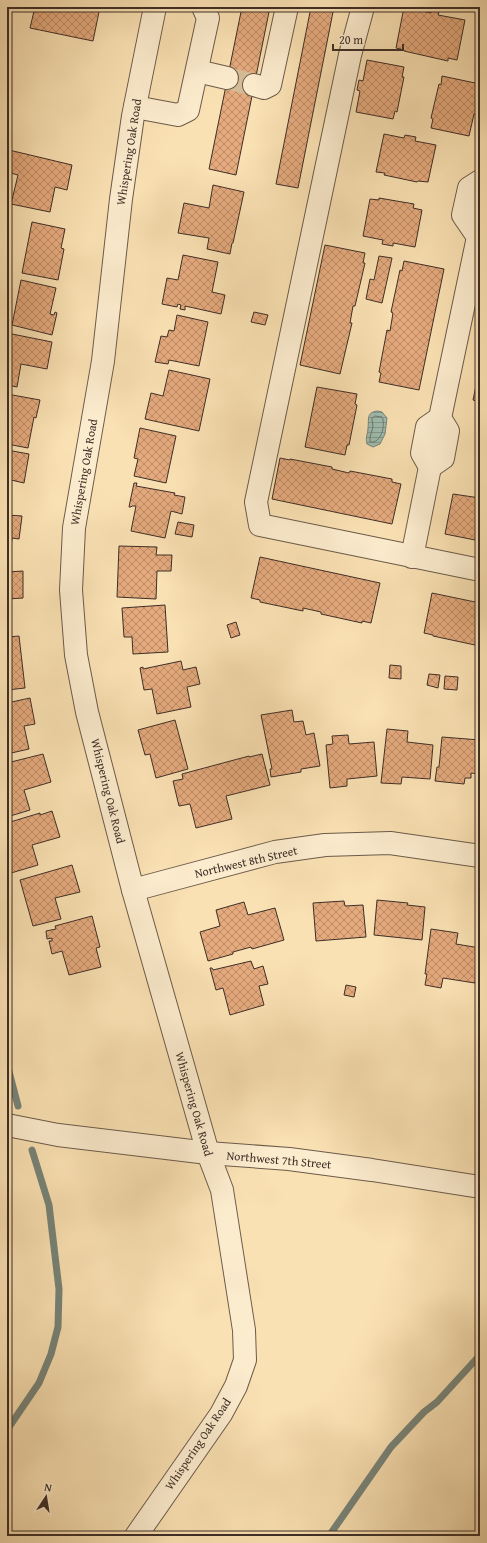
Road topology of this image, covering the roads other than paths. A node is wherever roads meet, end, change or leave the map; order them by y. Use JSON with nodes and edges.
{"nodes":[{"id":1,"x":155,"y":7,"type":"edge"},
{"id":2,"x":203,"y":7,"type":"edge"},
{"id":3,"x":288,"y":7,"type":"edge"},
{"id":4,"x":364,"y":7,"type":"edge"},
{"id":5,"x":197,"y":71,"type":"junction"},
{"id":6,"x":227,"y":78,"type":"tunnel mouth"},
{"id":7,"x":254,"y":85,"type":"tunnel mouth"},
{"id":8,"x":135,"y":107,"type":"junction"},
{"id":9,"x":480,"y":181,"type":"edge"},
{"id":10,"x":479,"y":236,"type":"edge"},
{"id":11,"x":412,"y":557,"type":"junction"},
{"id":12,"x":480,"y":570,"type":"edge"},
{"id":13,"x":480,"y":856,"type":"edge"},
{"id":14,"x":133,"y":890,"type":"junction"},
{"id":15,"x":7,"y":1124,"type":"edge"},
{"id":16,"x":208,"y":1154,"type":"junction"},
{"id":17,"x":480,"y":1187,"type":"edge"},
{"id":18,"x":136,"y":1536,"type":"edge"}],
"edges":[{"from":1,"to":8,"type":"street","name":"Whispering Oak Road"},
{"from":2,"to":5,"type":"street"},
{"from":3,"to":7,"type":"street"},
{"from":4,"to":11,"type":"street"},
{"from":5,"to":6,"type":"street"},
{"from":5,"to":8,"type":"street"},
{"from":8,"to":14,"type":"street","name":"Whispering Oak Road"},
{"from":9,"to":10,"type":"street"},
{"from":10,"to":11,"type":"street"},
{"from":11,"to":12,"type":"street"},
{"from":13,"to":14,"type":"street","name":"Northwest 8th Street"},
{"from":14,"to":16,"type":"street","name":"Whispering Oak Road"},
{"from":15,"to":16,"type":"street","name":"Northwest 7th Street"},
{"from":16,"to":17,"type":"street","name":"Northwest 7th Street"},
{"from":16,"to":18,"type":"street","name":"Whispering Oak Road"}]}
